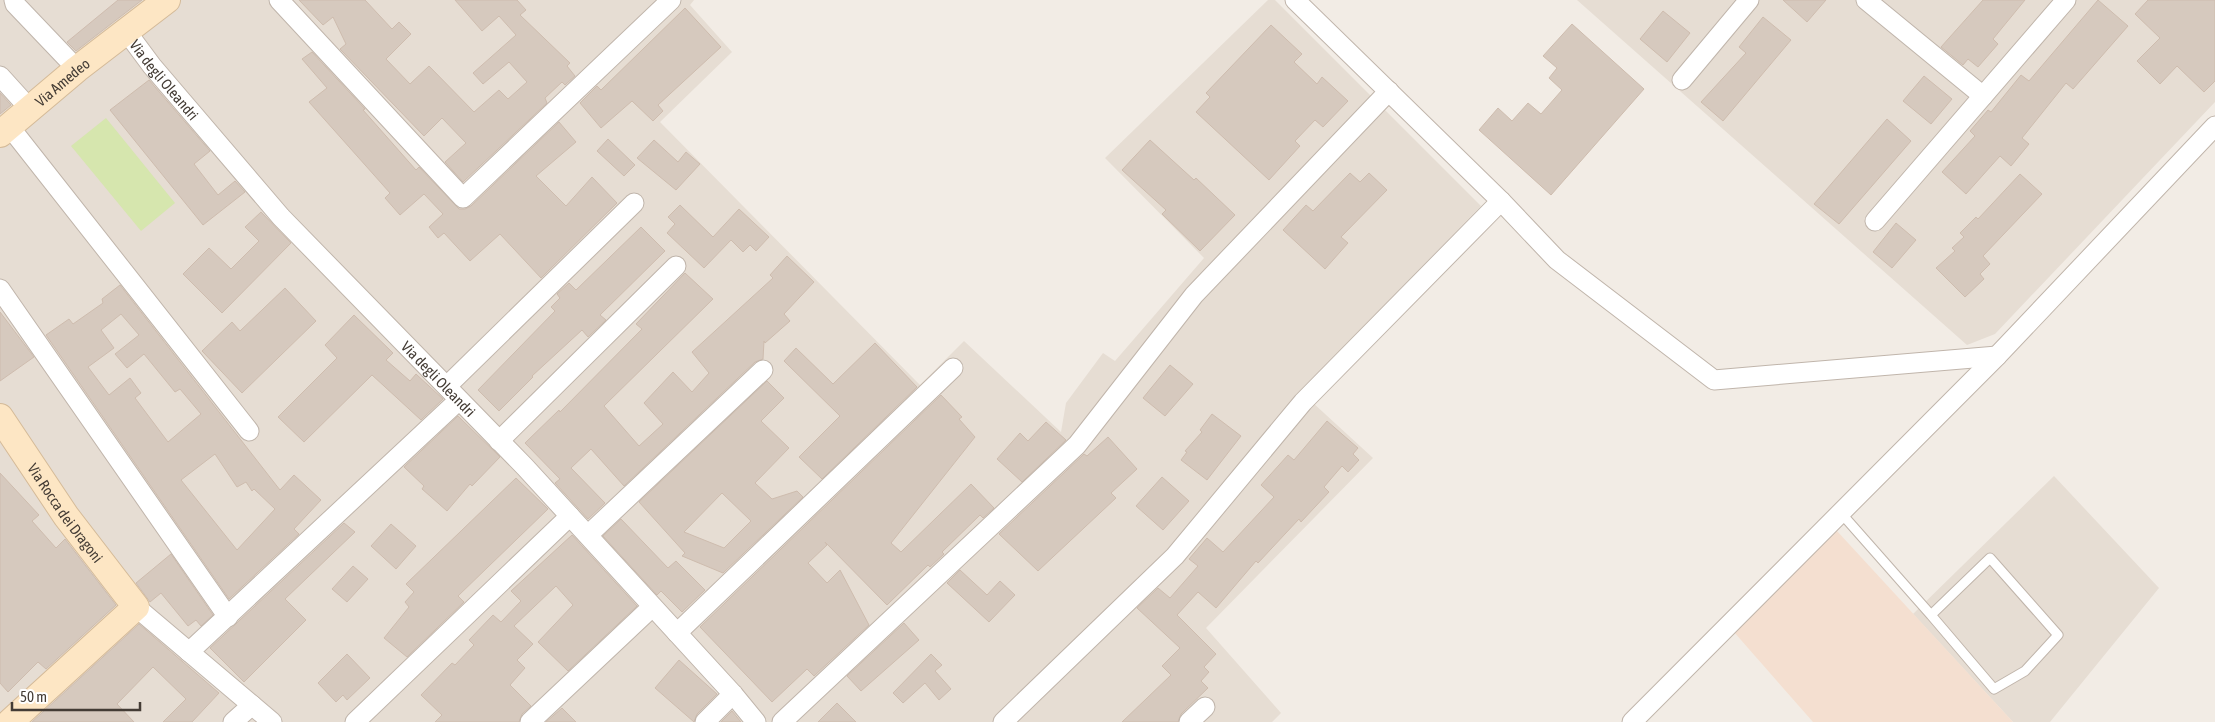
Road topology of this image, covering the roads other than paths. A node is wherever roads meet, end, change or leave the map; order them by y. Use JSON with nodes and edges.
{"nodes":[{"id":1,"x":14,"y":0,"type":"edge"},
{"id":2,"x":167,"y":0,"type":"edge"},
{"id":3,"x":279,"y":0,"type":"edge"},
{"id":4,"x":671,"y":0,"type":"edge"},
{"id":5,"x":1295,"y":0,"type":"edge"},
{"id":6,"x":1749,"y":0,"type":"edge"},
{"id":7,"x":1866,"y":0,"type":"edge"},
{"id":8,"x":2066,"y":0,"type":"edge"},
{"id":9,"x":126,"y":31,"type":"junction"},
{"id":10,"x":77,"y":69,"type":"junction"},
{"id":11,"x":0,"y":76,"type":"edge"},
{"id":12,"x":1682,"y":80,"type":"dead end"},
{"id":13,"x":1389,"y":91,"type":"junction"},
{"id":14,"x":1983,"y":96,"type":"junction"},
{"id":15,"x":29,"y":108,"type":"junction"},
{"id":16,"x":2215,"y":126,"type":"edge"},
{"id":17,"x":4,"y":130,"type":"edge"},
{"id":18,"x":1501,"y":201,"type":"junction"},
{"id":19,"x":634,"y":203,"type":"dead end"},
{"id":20,"x":1875,"y":221,"type":"dead end"},
{"id":21,"x":676,"y":266,"type":"dead end"},
{"id":22,"x":0,"y":289,"type":"edge"},
{"id":23,"x":1997,"y":356,"type":"junction"},
{"id":24,"x":953,"y":368,"type":"dead end"},
{"id":25,"x":763,"y":370,"type":"dead end"},
{"id":26,"x":453,"y":393,"type":"junction"},
{"id":27,"x":0,"y":417,"type":"edge"},
{"id":28,"x":249,"y":431,"type":"dead end"},
{"id":29,"x":499,"y":441,"type":"junction"},
{"id":30,"x":1841,"y":513,"type":"junction"},
{"id":31,"x":570,"y":516,"type":"junction"},
{"id":32,"x":588,"y":535,"type":"junction"},
{"id":33,"x":136,"y":607,"type":"junction"},
{"id":34,"x":652,"y":607,"type":"junction"},
{"id":35,"x":1931,"y":615,"type":"junction"},
{"id":36,"x":228,"y":617,"type":"junction"},
{"id":37,"x":676,"y":633,"type":"junction"},
{"id":38,"x":189,"y":652,"type":"junction"},
{"id":39,"x":733,"y":694,"type":"junction"},
{"id":40,"x":252,"y":705,"type":"junction"},
{"id":41,"x":1204,"y":706,"type":"dead end"},
{"id":42,"x":10,"y":722,"type":"edge"},
{"id":43,"x":233,"y":722,"type":"edge"},
{"id":44,"x":272,"y":722,"type":"edge"},
{"id":45,"x":355,"y":722,"type":"edge"},
{"id":46,"x":530,"y":722,"type":"edge"},
{"id":47,"x":704,"y":722,"type":"edge"},
{"id":48,"x":756,"y":722,"type":"edge"},
{"id":49,"x":782,"y":722,"type":"edge"},
{"id":50,"x":1003,"y":722,"type":"edge"},
{"id":51,"x":1189,"y":722,"type":"edge"},
{"id":52,"x":1632,"y":722,"type":"edge"}],
"edges":[{"from":1,"to":10,"type":"street"},
{"from":2,"to":9,"type":"street","name":"Via Amedeo"},
{"from":3,"to":4,"type":"street"},
{"from":5,"to":13,"type":"street"},
{"from":6,"to":12,"type":"street"},
{"from":7,"to":14,"type":"street"},
{"from":8,"to":14,"type":"street"},
{"from":9,"to":10,"type":"street","name":"Via Amedeo"},
{"from":9,"to":26,"type":"street","name":"Via degli Oleandri"},
{"from":10,"to":15,"type":"street","name":"Via Amedeo"},
{"from":11,"to":15,"type":"street"},
{"from":13,"to":18,"type":"street"},
{"from":13,"to":49,"type":"street"},
{"from":14,"to":20,"type":"street"},
{"from":15,"to":17,"type":"street","name":"Via Amedeo"},
{"from":16,"to":23,"type":"street"},
{"from":17,"to":28,"type":"street"},
{"from":18,"to":23,"type":"street"},
{"from":18,"to":50,"type":"street"},
{"from":19,"to":26,"type":"street"},
{"from":21,"to":29,"type":"street"},
{"from":22,"to":36,"type":"street"},
{"from":23,"to":30,"type":"street"},
{"from":24,"to":37,"type":"street"},
{"from":25,"to":32,"type":"street"},
{"from":26,"to":29,"type":"street","name":"Via degli Oleandri"},
{"from":26,"to":36,"type":"street"},
{"from":27,"to":33,"type":"street","name":"Via Rocca dei Dragoni"},
{"from":29,"to":31,"type":"street","name":"Via degli Oleandri"},
{"from":30,"to":35,"type":"lane"},
{"from":30,"to":52,"type":"street"},
{"from":31,"to":32,"type":"street","name":"Via degli Oleandri"},
{"from":31,"to":45,"type":"street"},
{"from":32,"to":34,"type":"street","name":"Via degli Oleandri"},
{"from":33,"to":38,"type":"street"},
{"from":33,"to":42,"type":"street"},
{"from":34,"to":37,"type":"street","name":"Via degli Oleandri"},
{"from":34,"to":46,"type":"street"},
{"from":35,"to":35,"type":"lane"},
{"from":36,"to":38,"type":"street"},
{"from":37,"to":39,"type":"street","name":"Via degli Oleandri"},
{"from":38,"to":40,"type":"street"},
{"from":39,"to":47,"type":"street"},
{"from":39,"to":48,"type":"street","name":"Via degli Oleandri"},
{"from":40,"to":43,"type":"street"},
{"from":40,"to":44,"type":"street"},
{"from":41,"to":51,"type":"street"}]}
